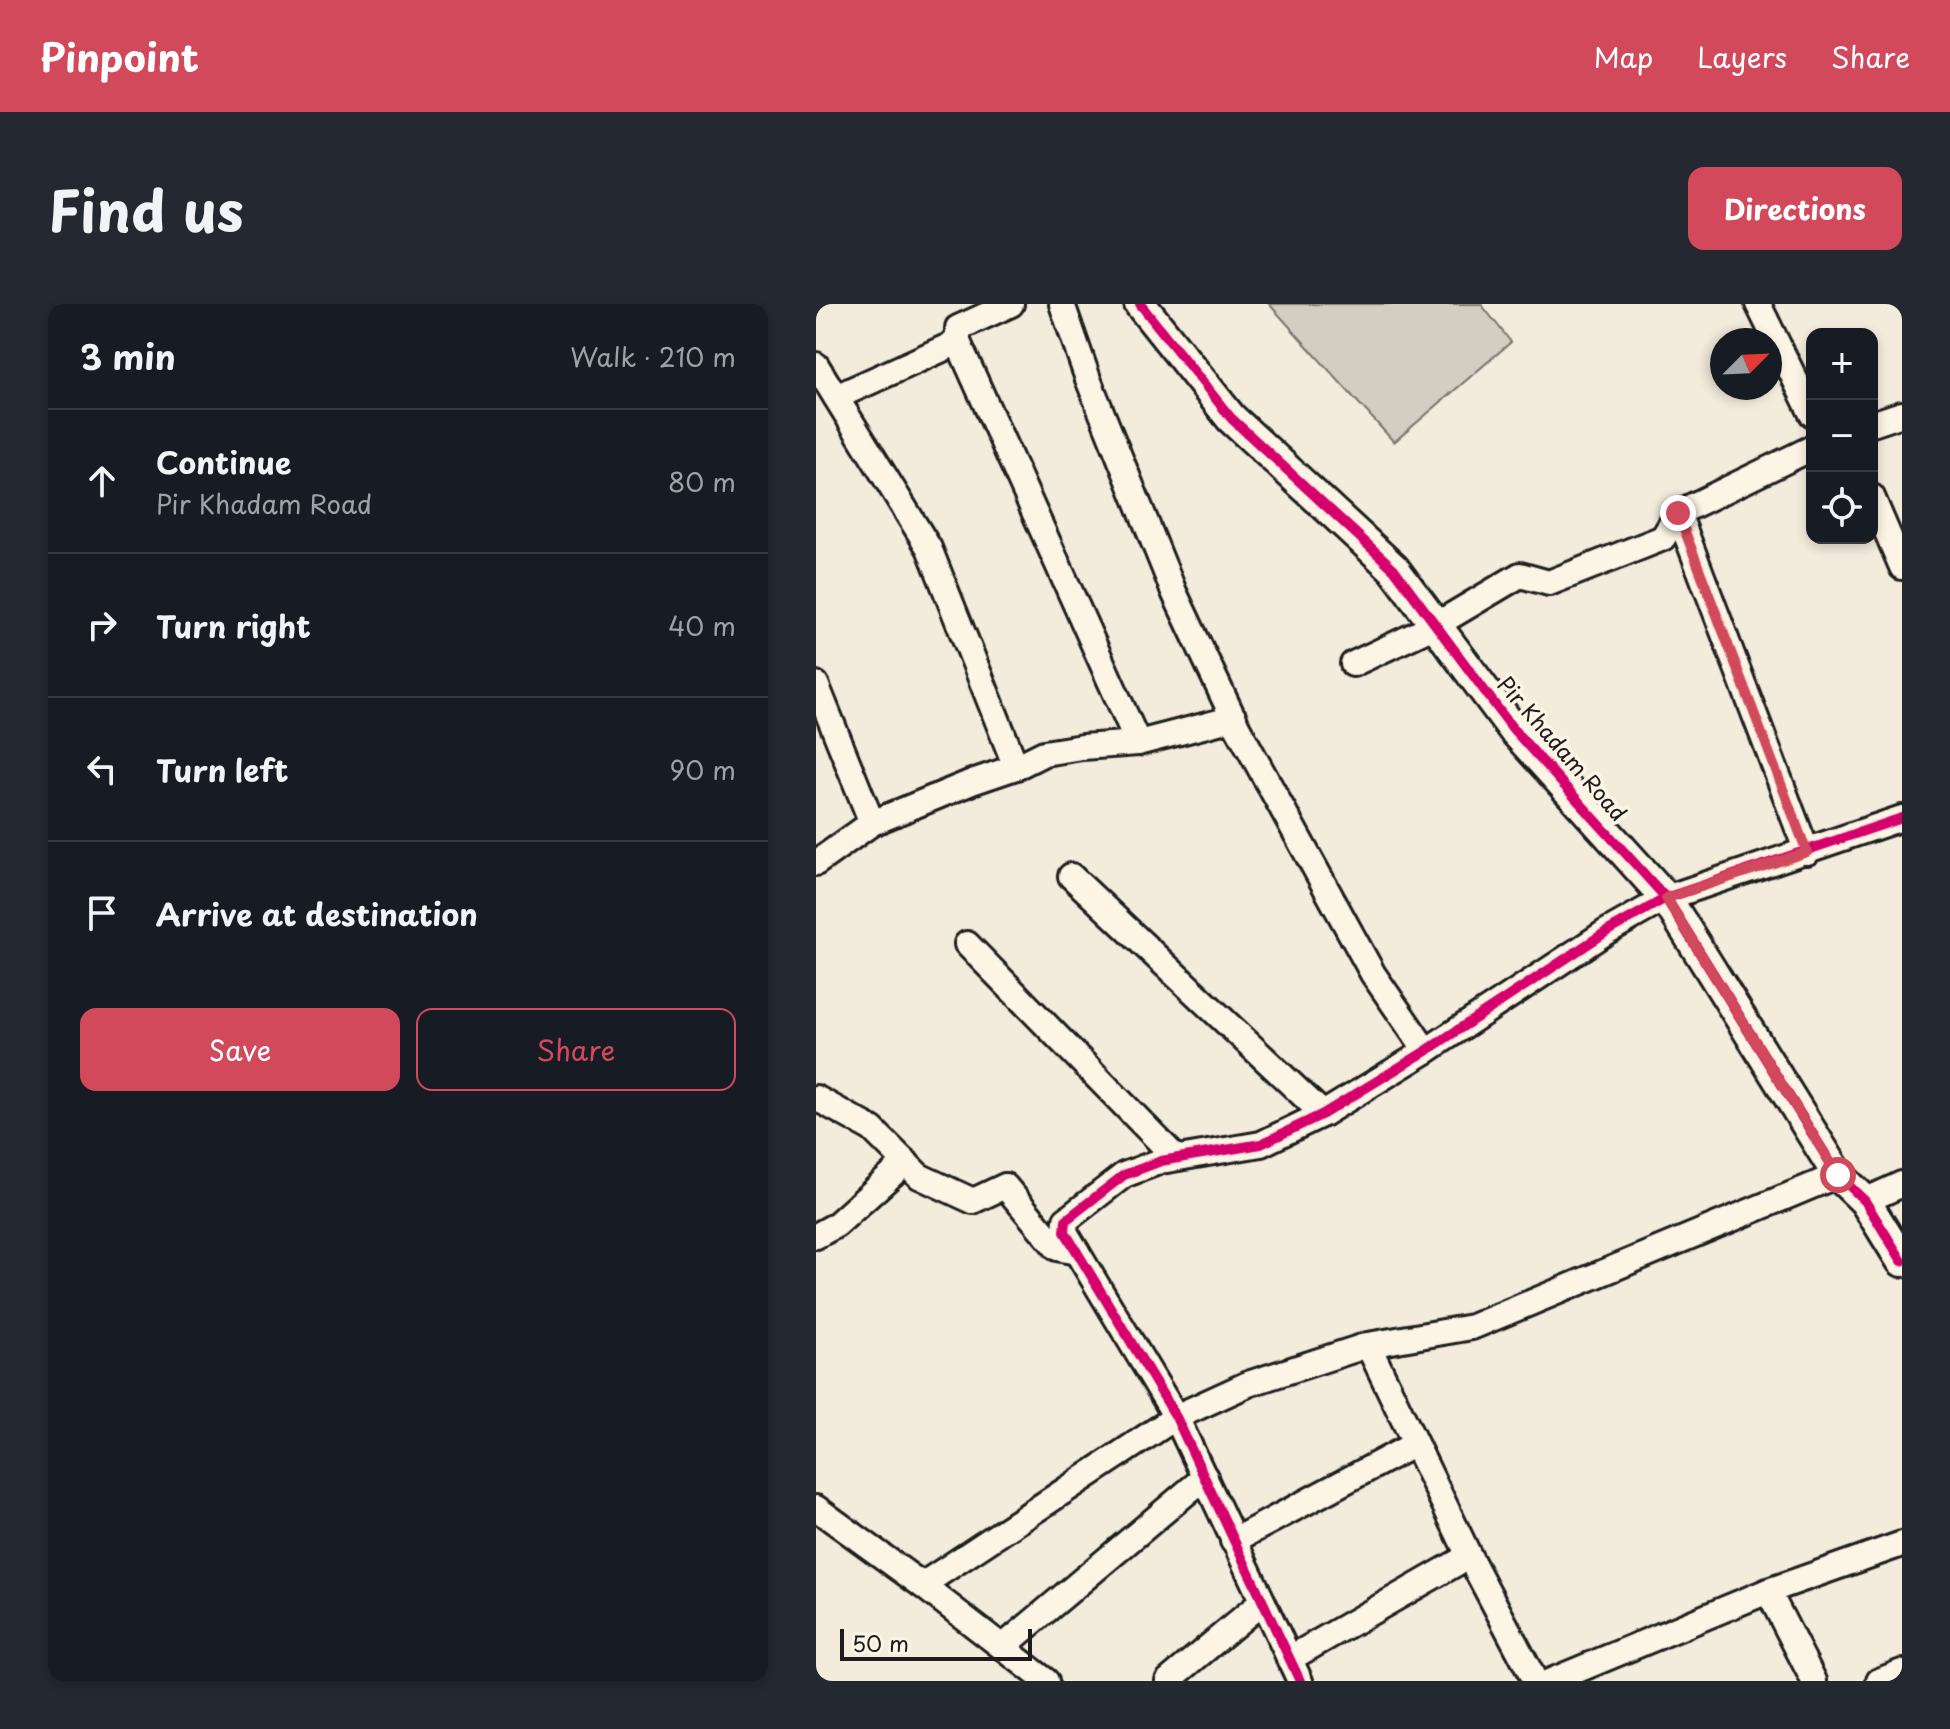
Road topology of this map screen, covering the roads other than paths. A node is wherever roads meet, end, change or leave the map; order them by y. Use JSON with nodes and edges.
{"nodes":[{"id":1,"x":1011,"y":304,"type":"edge"},
{"id":2,"x":1062,"y":304,"type":"edge"},
{"id":3,"x":1140,"y":304,"type":"edge"},
{"id":4,"x":1758,"y":304,"type":"edge"},
{"id":5,"x":958,"y":342,"type":"junction"},
{"id":6,"x":816,"y":365,"type":"edge"},
{"id":7,"x":836,"y":397,"type":"junction"},
{"id":8,"x":1806,"y":402,"type":"edge"},
{"id":9,"x":1902,"y":414,"type":"edge"},
{"id":10,"x":1878,"y":422,"type":"edge"},
{"id":11,"x":1806,"y":451,"type":"edge"},
{"id":12,"x":1878,"y":511,"type":"edge"},
{"id":13,"x":1678,"y":513,"type":"junction"},
{"id":14,"x":1902,"y":567,"type":"edge"},
{"id":15,"x":1436,"y":625,"type":"junction"},
{"id":16,"x":1353,"y":664,"type":"dead end"},
{"id":17,"x":816,"y":684,"type":"edge"},
{"id":18,"x":1234,"y":718,"type":"junction"},
{"id":19,"x":1138,"y":743,"type":"junction"},
{"id":20,"x":1016,"y":767,"type":"junction"},
{"id":21,"x":1902,"y":818,"type":"edge"},
{"id":22,"x":872,"y":823,"type":"junction"},
{"id":23,"x":1807,"y":852,"type":"junction"},
{"id":24,"x":816,"y":863,"type":"edge"},
{"id":25,"x":1071,"y":876,"type":"dead end"},
{"id":26,"x":1666,"y":898,"type":"junction"},
{"id":27,"x":967,"y":944,"type":"dead end"},
{"id":28,"x":1426,"y":1051,"type":"junction"},
{"id":29,"x":816,"y":1098,"type":"edge"},
{"id":30,"x":1323,"y":1114,"type":"junction"},
{"id":31,"x":1176,"y":1158,"type":"junction"},
{"id":32,"x":906,"y":1162,"type":"junction"},
{"id":33,"x":1838,"y":1175,"type":"junction"},
{"id":34,"x":1902,"y":1184,"type":"edge"},
{"id":35,"x":1865,"y":1201,"type":"junction"},
{"id":36,"x":816,"y":1236,"type":"edge"},
{"id":37,"x":1077,"y":1252,"type":"junction"},
{"id":38,"x":1902,"y":1261,"type":"edge"},
{"id":39,"x":1368,"y":1345,"type":"junction"},
{"id":40,"x":1176,"y":1417,"type":"junction"},
{"id":41,"x":1415,"y":1444,"type":"junction"},
{"id":42,"x":1205,"y":1477,"type":"junction"},
{"id":43,"x":819,"y":1516,"type":"edge"},
{"id":44,"x":1233,"y":1541,"type":"junction"},
{"id":45,"x":1902,"y":1544,"type":"edge"},
{"id":46,"x":1469,"y":1556,"type":"junction"},
{"id":47,"x":922,"y":1585,"type":"junction"},
{"id":48,"x":1768,"y":1591,"type":"junction"},
{"id":49,"x":1262,"y":1602,"type":"junction"},
{"id":50,"x":1004,"y":1646,"type":"junction"},
{"id":51,"x":1289,"y":1659,"type":"junction"},
{"id":52,"x":1902,"y":1672,"type":"edge"},
{"id":53,"x":1046,"y":1681,"type":"edge"},
{"id":54,"x":1168,"y":1681,"type":"edge"},
{"id":55,"x":1300,"y":1681,"type":"edge"},
{"id":56,"x":1535,"y":1681,"type":"edge"},
{"id":57,"x":1551,"y":1681,"type":"edge"},
{"id":58,"x":1814,"y":1681,"type":"edge"},
{"id":59,"x":1879,"y":1681,"type":"edge"}],
"edges":[{"from":1,"to":5,"type":"street"},
{"from":2,"to":18,"type":"street"},
{"from":3,"to":15,"type":"street","name":"Pir Khadam Road"},
{"from":4,"to":8,"type":"street"},
{"from":5,"to":7,"type":"street"},
{"from":5,"to":19,"type":"street"},
{"from":6,"to":7,"type":"street"},
{"from":7,"to":20,"type":"street"},
{"from":9,"to":10,"type":"street"},
{"from":11,"to":13,"type":"street"},
{"from":12,"to":14,"type":"street"},
{"from":13,"to":15,"type":"street"},
{"from":13,"to":23,"type":"street"},
{"from":15,"to":16,"type":"street"},
{"from":15,"to":26,"type":"street","name":"Pir Khadam Road"},
{"from":17,"to":22,"type":"street"},
{"from":18,"to":19,"type":"street"},
{"from":18,"to":28,"type":"street"},
{"from":19,"to":20,"type":"street"},
{"from":20,"to":22,"type":"street"},
{"from":21,"to":23,"type":"street"},
{"from":22,"to":24,"type":"street"},
{"from":23,"to":26,"type":"street"},
{"from":25,"to":30,"type":"street"},
{"from":26,"to":28,"type":"street"},
{"from":26,"to":33,"type":"street","name":"Pir Khadam Road"},
{"from":27,"to":31,"type":"street"},
{"from":28,"to":30,"type":"street"},
{"from":29,"to":32,"type":"street"},
{"from":30,"to":31,"type":"street"},
{"from":31,"to":37,"type":"street"},
{"from":32,"to":36,"type":"street"},
{"from":32,"to":37,"type":"street"},
{"from":33,"to":35,"type":"street","name":"Pir Khadam Road"},
{"from":33,"to":39,"type":"street"},
{"from":34,"to":35,"type":"street"},
{"from":35,"to":38,"type":"street","name":"Pir Khadam Road"},
{"from":37,"to":40,"type":"street"},
{"from":39,"to":40,"type":"street"},
{"from":39,"to":41,"type":"street"},
{"from":40,"to":42,"type":"street"},
{"from":40,"to":47,"type":"street"},
{"from":41,"to":44,"type":"street"},
{"from":41,"to":46,"type":"street"},
{"from":42,"to":44,"type":"street"},
{"from":42,"to":50,"type":"street"},
{"from":43,"to":47,"type":"street"},
{"from":44,"to":49,"type":"street"},
{"from":45,"to":48,"type":"street"},
{"from":46,"to":51,"type":"street"},
{"from":46,"to":56,"type":"street"},
{"from":47,"to":50,"type":"street"},
{"from":48,"to":57,"type":"street"},
{"from":48,"to":58,"type":"street"},
{"from":49,"to":51,"type":"street"},
{"from":49,"to":54,"type":"street"},
{"from":50,"to":53,"type":"street"},
{"from":51,"to":55,"type":"street"},
{"from":52,"to":59,"type":"street"}]}
